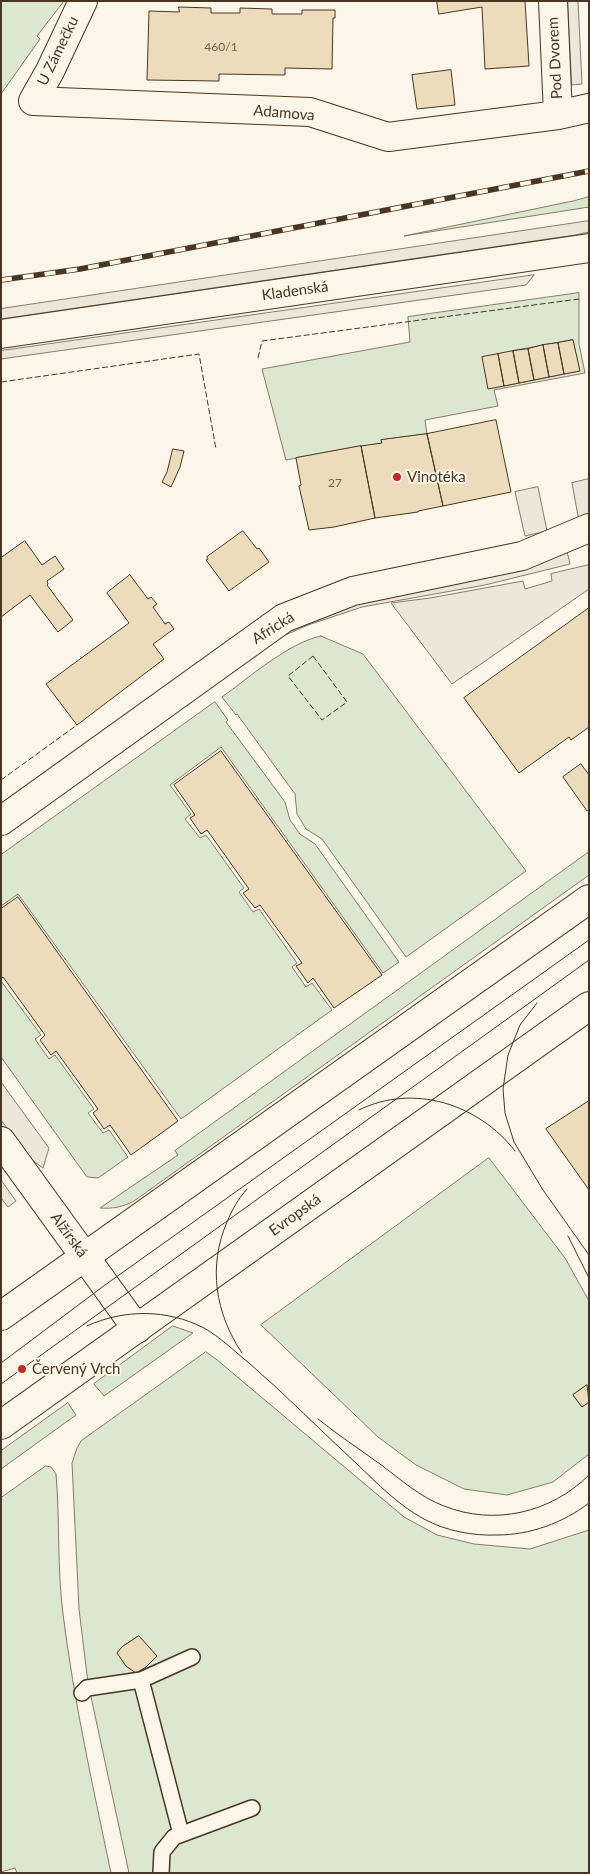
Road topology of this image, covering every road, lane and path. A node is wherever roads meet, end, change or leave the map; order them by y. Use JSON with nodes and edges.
{"nodes":[{"id":1,"x":83,"y":1,"type":"edge"},
{"id":2,"x":552,"y":1,"type":"edge"},
{"id":3,"x":33,"y":101,"type":"joint"},
{"id":4,"x":589,"y":108,"type":"edge"},
{"id":5,"x":558,"y":115,"type":"junction"},
{"id":6,"x":589,"y":248,"type":"edge"},
{"id":7,"x":1,"y":334,"type":"edge"},
{"id":8,"x":589,"y":528,"type":"edge"},
{"id":9,"x":1,"y":821,"type":"edge"},
{"id":10,"x":589,"y":899,"type":"edge"},
{"id":11,"x":589,"y":1006,"type":"edge"},
{"id":12,"x":1,"y":1141,"type":"edge"},
{"id":13,"x":85,"y":1257,"type":"junction"},
{"id":14,"x":1,"y":1316,"type":"edge"},
{"id":15,"x":137,"y":1329,"type":"junction"},
{"id":16,"x":1,"y":1426,"type":"edge"},
{"id":17,"x":192,"y":1657,"type":"dead end"},
{"id":18,"x":141,"y":1680,"type":"junction"},
{"id":19,"x":82,"y":1693,"type":"dead end"},
{"id":20,"x":252,"y":1808,"type":"dead end"},
{"id":21,"x":181,"y":1834,"type":"junction"},
{"id":22,"x":161,"y":1873,"type":"edge"}],
"edges":[{"from":1,"to":3,"type":"street","name":"U Zámečku"},
{"from":2,"to":5,"type":"street","name":"Pod Dvorem"},
{"from":3,"to":5,"type":"street","name":"Adamova"},
{"from":4,"to":5,"type":"street","name":"Adamova"},
{"from":6,"to":7,"type":"street","name":"Kladenská"},
{"from":8,"to":9,"type":"street","name":"Africká"},
{"from":10,"to":13,"type":"street"},
{"from":11,"to":15,"type":"street","name":"Evropská"},
{"from":12,"to":13,"type":"street","name":"Alžírská"},
{"from":13,"to":14,"type":"street"},
{"from":13,"to":15,"type":"street","name":"Alžírská"},
{"from":15,"to":16,"type":"street","name":"Evropská"},
{"from":17,"to":18,"type":"lane"},
{"from":18,"to":19,"type":"lane"},
{"from":18,"to":21,"type":"lane"},
{"from":20,"to":21,"type":"lane"},
{"from":21,"to":22,"type":"lane"}]}
